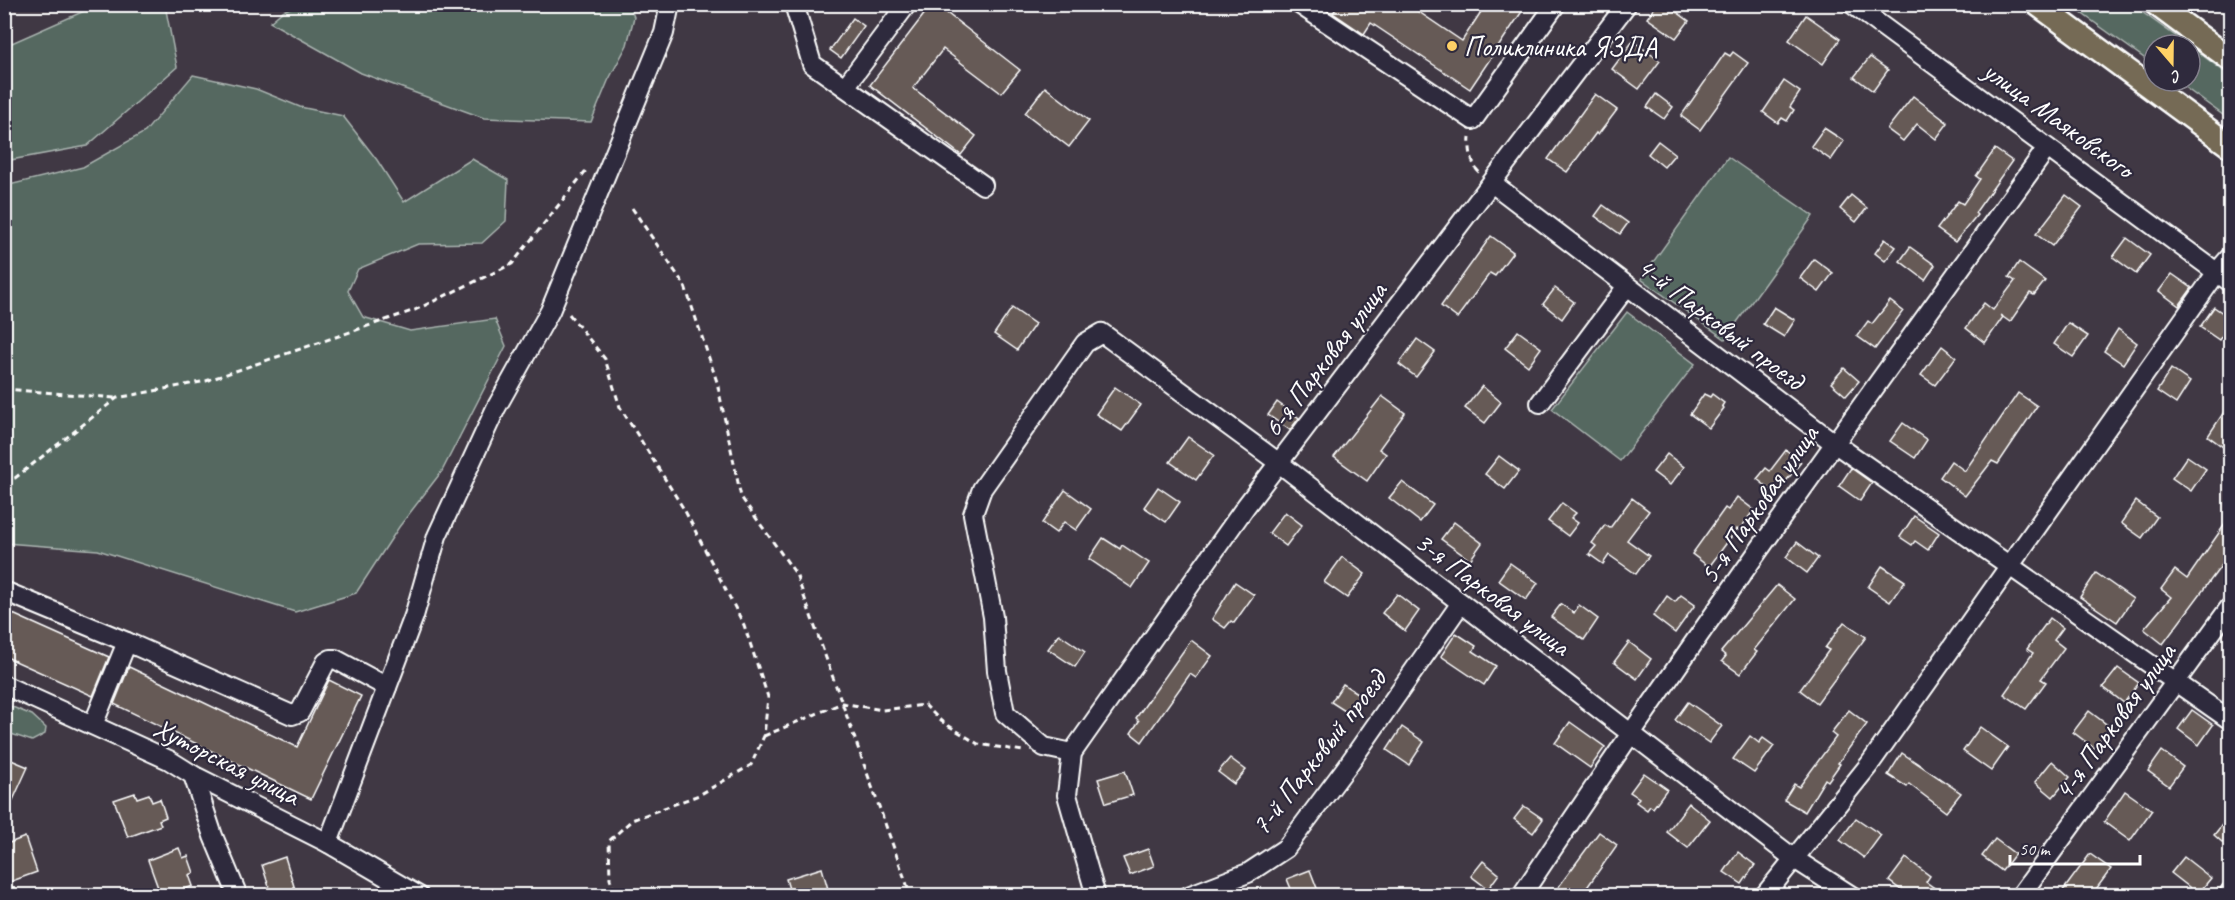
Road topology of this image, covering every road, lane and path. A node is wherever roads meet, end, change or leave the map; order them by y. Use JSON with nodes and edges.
{"nodes":[{"id":1,"x":670,"y":4,"type":"edge"},
{"id":2,"x":794,"y":4,"type":"edge"},
{"id":3,"x":906,"y":4,"type":"edge"},
{"id":4,"x":1556,"y":4,"type":"edge"},
{"id":5,"x":1627,"y":4,"type":"edge"},
{"id":6,"x":1852,"y":4,"type":"edge"},
{"id":7,"x":2037,"y":4,"type":"edge"},
{"id":8,"x":2156,"y":4,"type":"edge"},
{"id":9,"x":1298,"y":5,"type":"edge"},
{"id":10,"x":2230,"y":59,"type":"edge"},
{"id":11,"x":845,"y":87,"type":"junction"},
{"id":12,"x":1473,"y":120,"type":"junction"},
{"id":13,"x":2230,"y":146,"type":"edge"},
{"id":14,"x":2047,"y":148,"type":"junction"},
{"id":15,"x":593,"y":160,"type":"dead end"},
{"id":16,"x":1492,"y":183,"type":"junction"},
{"id":17,"x":984,"y":185,"type":"dead end"},
{"id":18,"x":632,"y":208,"type":"dead end"},
{"id":19,"x":2230,"y":257,"type":"edge"},
{"id":20,"x":2224,"y":277,"type":"edge"},
{"id":21,"x":1627,"y":286,"type":"junction"},
{"id":22,"x":556,"y":298,"type":"junction"},
{"id":23,"x":4,"y":389,"type":"edge"},
{"id":24,"x":117,"y":398,"type":"junction"},
{"id":25,"x":1540,"y":403,"type":"dead end"},
{"id":26,"x":1834,"y":443,"type":"junction"},
{"id":27,"x":1279,"y":463,"type":"junction"},
{"id":28,"x":4,"y":480,"type":"edge"},
{"id":29,"x":2008,"y":566,"type":"junction"},
{"id":30,"x":4,"y":591,"type":"edge"},
{"id":31,"x":1461,"y":603,"type":"junction"},
{"id":32,"x":2230,"y":607,"type":"edge"},
{"id":33,"x":127,"y":642,"type":"junction"},
{"id":34,"x":2176,"y":681,"type":"junction"},
{"id":35,"x":4,"y":685,"type":"edge"},
{"id":36,"x":387,"y":687,"type":"junction"},
{"id":37,"x":842,"y":703,"type":"junction"},
{"id":38,"x":2230,"y":720,"type":"edge"},
{"id":39,"x":93,"y":725,"type":"junction"},
{"id":40,"x":1630,"y":732,"type":"junction"},
{"id":41,"x":764,"y":736,"type":"junction"},
{"id":42,"x":1044,"y":747,"type":"junction"},
{"id":43,"x":1072,"y":753,"type":"junction"},
{"id":44,"x":193,"y":775,"type":"junction"},
{"id":45,"x":328,"y":843,"type":"junction"},
{"id":46,"x":1793,"y":858,"type":"junction"},
{"id":47,"x":238,"y":896,"type":"edge"},
{"id":48,"x":419,"y":896,"type":"edge"},
{"id":49,"x":616,"y":896,"type":"edge"},
{"id":50,"x":911,"y":896,"type":"edge"},
{"id":51,"x":1096,"y":896,"type":"edge"},
{"id":52,"x":1188,"y":896,"type":"edge"},
{"id":53,"x":1521,"y":896,"type":"edge"},
{"id":54,"x":1764,"y":896,"type":"edge"},
{"id":55,"x":1852,"y":896,"type":"edge"},
{"id":56,"x":2019,"y":896,"type":"edge"}],
"edges":[{"from":1,"to":22,"type":"street"},
{"from":2,"to":11,"type":"street"},
{"from":3,"to":11,"type":"street"},
{"from":4,"to":12,"type":"street"},
{"from":5,"to":16,"type":"street","name":"6-я Парковая улица"},
{"from":6,"to":14,"type":"street","name":"улица Маяковского"},
{"from":7,"to":13,"type":"main road"},
{"from":8,"to":10,"type":"main road"},
{"from":9,"to":12,"type":"street"},
{"from":11,"to":17,"type":"street"},
{"from":12,"to":16,"type":"path"},
{"from":14,"to":20,"type":"street","name":"улица Маяковского"},
{"from":14,"to":26,"type":"street","name":"5-я Парковая улица"},
{"from":15,"to":24,"type":"path"},
{"from":16,"to":21,"type":"street","name":"4-й Парковый проезд"},
{"from":16,"to":27,"type":"street","name":"6-я Парковая улица"},
{"from":18,"to":37,"type":"path"},
{"from":19,"to":20,"type":"street"},
{"from":20,"to":29,"type":"street"},
{"from":21,"to":25,"type":"street"},
{"from":21,"to":26,"type":"street","name":"4-й Парковый проезд"},
{"from":22,"to":36,"type":"street"},
{"from":22,"to":41,"type":"path"},
{"from":23,"to":24,"type":"path"},
{"from":24,"to":28,"type":"path"},
{"from":26,"to":29,"type":"street","name":"4-й Парковый проезд"},
{"from":26,"to":40,"type":"street","name":"5-я Парковая улица"},
{"from":27,"to":31,"type":"street","name":"3-я Парковая улица"},
{"from":27,"to":42,"type":"street","name":"3-я Парковая улица"},
{"from":27,"to":43,"type":"street","name":"6-я Парковая улица"},
{"from":29,"to":34,"type":"street","name":"4-й Парковый проезд"},
{"from":29,"to":46,"type":"street"},
{"from":30,"to":33,"type":"street"},
{"from":31,"to":40,"type":"street","name":"3-я Парковая улица"},
{"from":31,"to":52,"type":"street","name":"7-й Парковый проезд"},
{"from":32,"to":34,"type":"street","name":"4-я Парковая улица"},
{"from":33,"to":36,"type":"street"},
{"from":33,"to":39,"type":"street"},
{"from":34,"to":38,"type":"street","name":"4-й Парковый проезд"},
{"from":34,"to":56,"type":"street","name":"4-я Парковая улица"},
{"from":35,"to":39,"type":"street","name":"Хуторская улица"},
{"from":36,"to":45,"type":"street"},
{"from":37,"to":41,"type":"path"},
{"from":37,"to":42,"type":"path"},
{"from":37,"to":50,"type":"path"},
{"from":39,"to":44,"type":"street","name":"Хуторская улица"},
{"from":40,"to":46,"type":"street","name":"3-я Парковая улица"},
{"from":40,"to":53,"type":"street","name":"5-я Парковая улица"},
{"from":41,"to":49,"type":"path"},
{"from":42,"to":43,"type":"street"},
{"from":43,"to":51,"type":"street"},
{"from":44,"to":45,"type":"street","name":"Хуторская улица"},
{"from":44,"to":47,"type":"street"},
{"from":45,"to":48,"type":"street","name":"Хуторская улица"},
{"from":46,"to":54,"type":"street"},
{"from":46,"to":55,"type":"street","name":"3-я Парковая улица"}]}
